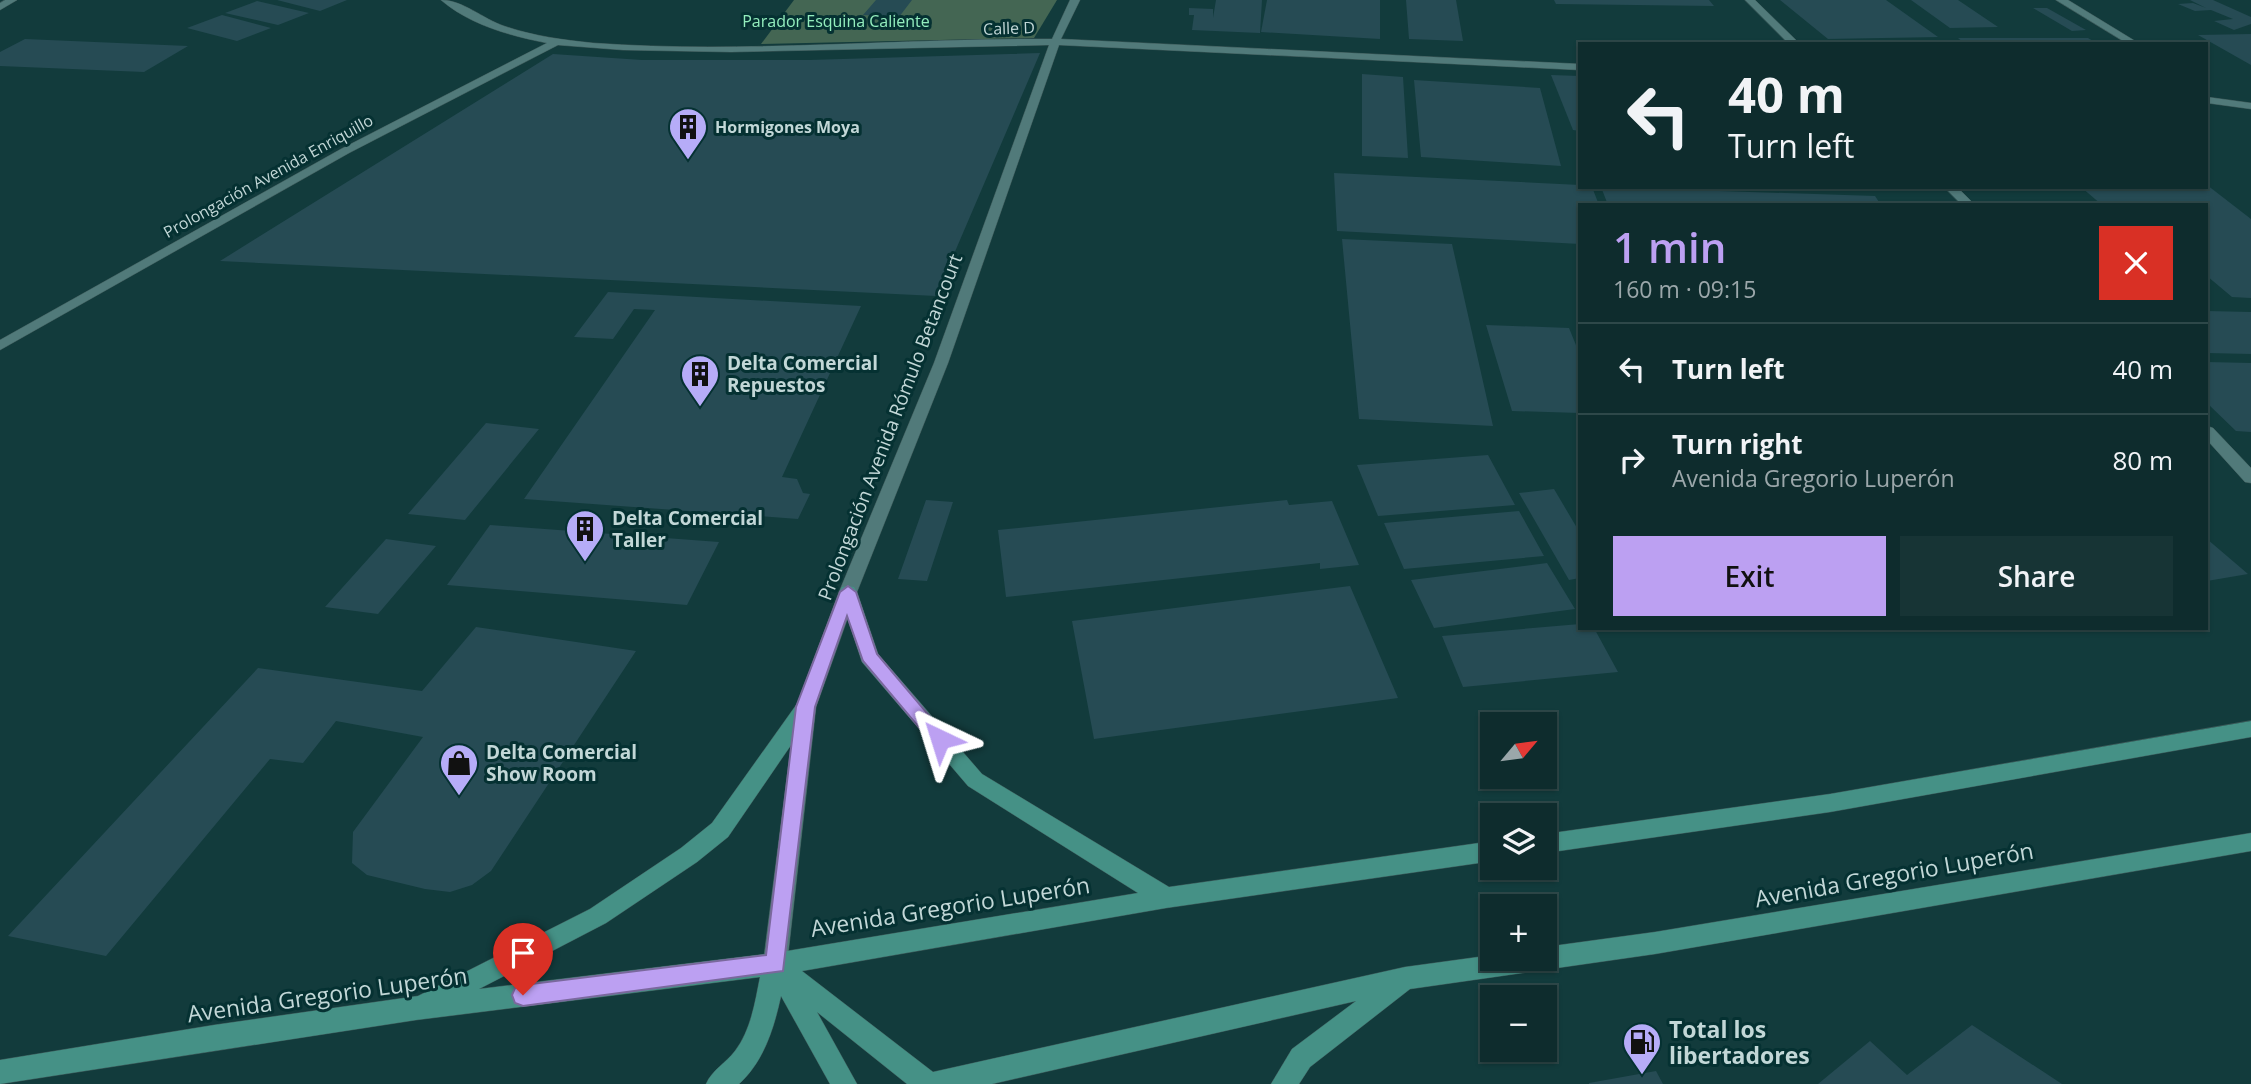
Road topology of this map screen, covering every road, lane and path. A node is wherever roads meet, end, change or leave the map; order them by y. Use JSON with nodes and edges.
{"nodes":[{"id":1,"x":12,"y":0,"type":"edge"},
{"id":2,"x":446,"y":0,"type":"edge"},
{"id":3,"x":1075,"y":0,"type":"edge"},
{"id":4,"x":1749,"y":0,"type":"edge"},
{"id":5,"x":2062,"y":0,"type":"edge"},
{"id":6,"x":0,"y":6,"type":"edge"},
{"id":7,"x":556,"y":42,"type":"junction"},
{"id":8,"x":1055,"y":42,"type":"junction"},
{"id":9,"x":1793,"y":42,"type":"edge"},
{"id":10,"x":2132,"y":42,"type":"edge"},
{"id":11,"x":1578,"y":67,"type":"edge"},
{"id":12,"x":2208,"y":88,"type":"edge"},
{"id":13,"x":2208,"y":100,"type":"edge"},
{"id":14,"x":2232,"y":102,"type":"junction"},
{"id":15,"x":2251,"y":106,"type":"edge"},
{"id":16,"x":1952,"y":189,"type":"edge"},
{"id":17,"x":1967,"y":203,"type":"edge"},
{"id":18,"x":4,"y":340,"type":"edge"},
{"id":19,"x":2208,"y":432,"type":"edge"},
{"id":20,"x":2251,"y":478,"type":"edge"},
{"id":21,"x":848,"y":592,"type":"junction"},
{"id":22,"x":806,"y":707,"type":"junction"},
{"id":23,"x":2251,"y":729,"type":"edge"},
{"id":24,"x":1557,"y":842,"type":"edge"},
{"id":25,"x":2251,"y":842,"type":"edge"},
{"id":26,"x":1480,"y":853,"type":"edge"},
{"id":27,"x":1166,"y":898,"type":"junction"},
{"id":28,"x":1557,"y":957,"type":"edge"},
{"id":29,"x":775,"y":964,"type":"junction"},
{"id":30,"x":1480,"y":968,"type":"edge"},
{"id":31,"x":1405,"y":978,"type":"junction"},
{"id":32,"x":416,"y":1008,"type":"junction"},
{"id":33,"x":0,"y":1073,"type":"edge"},
{"id":34,"x":719,"y":1084,"type":"edge"},
{"id":35,"x":844,"y":1084,"type":"edge"},
{"id":36,"x":927,"y":1084,"type":"edge"},
{"id":37,"x":936,"y":1084,"type":"edge"},
{"id":38,"x":1284,"y":1084,"type":"edge"}],
"edges":[{"from":1,"to":6,"type":"street"},
{"from":2,"to":7,"type":"street","name":"Calle D"},
{"from":3,"to":8,"type":"street","name":"Prolongación Avenida Rómulo Betancourt"},
{"from":4,"to":9,"type":"street"},
{"from":5,"to":10,"type":"street"},
{"from":7,"to":8,"type":"street","name":"Calle D"},
{"from":7,"to":18,"type":"street","name":"Prolongación Avenida Enriquillo"},
{"from":8,"to":11,"type":"street","name":"Calle D"},
{"from":8,"to":21,"type":"street","name":"Prolongación Avenida Rómulo Betancourt"},
{"from":12,"to":14,"type":"street"},
{"from":13,"to":14,"type":"street"},
{"from":14,"to":15,"type":"street"},
{"from":16,"to":17,"type":"street"},
{"from":19,"to":20,"type":"street"},
{"from":21,"to":22,"type":"street","name":"Prolongación Avenida Rómulo Betancourt"},
{"from":21,"to":27,"type":"main road"},
{"from":22,"to":29,"type":"street","name":"Prolongación Avenida Rómulo Betancourt"},
{"from":22,"to":32,"type":"main road"},
{"from":23,"to":24,"type":"main road"},
{"from":25,"to":28,"type":"main road","name":"Avenida Gregorio Luperón"},
{"from":26,"to":27,"type":"main road","name":"Avenida Gregorio Luperón"},
{"from":27,"to":29,"type":"main road","name":"Avenida Gregorio Luperón"},
{"from":29,"to":32,"type":"main road","name":"Avenida Gregorio Luperón"},
{"from":29,"to":34,"type":"main road"},
{"from":29,"to":35,"type":"main road"},
{"from":29,"to":36,"type":"main road"},
{"from":30,"to":31,"type":"main road","name":"Avenida Gregorio Luperón"},
{"from":31,"to":37,"type":"main road","name":"Avenida Gregorio Luperón"},
{"from":31,"to":38,"type":"main road"},
{"from":32,"to":33,"type":"main road","name":"Avenida Gregorio Luperón"}]}
